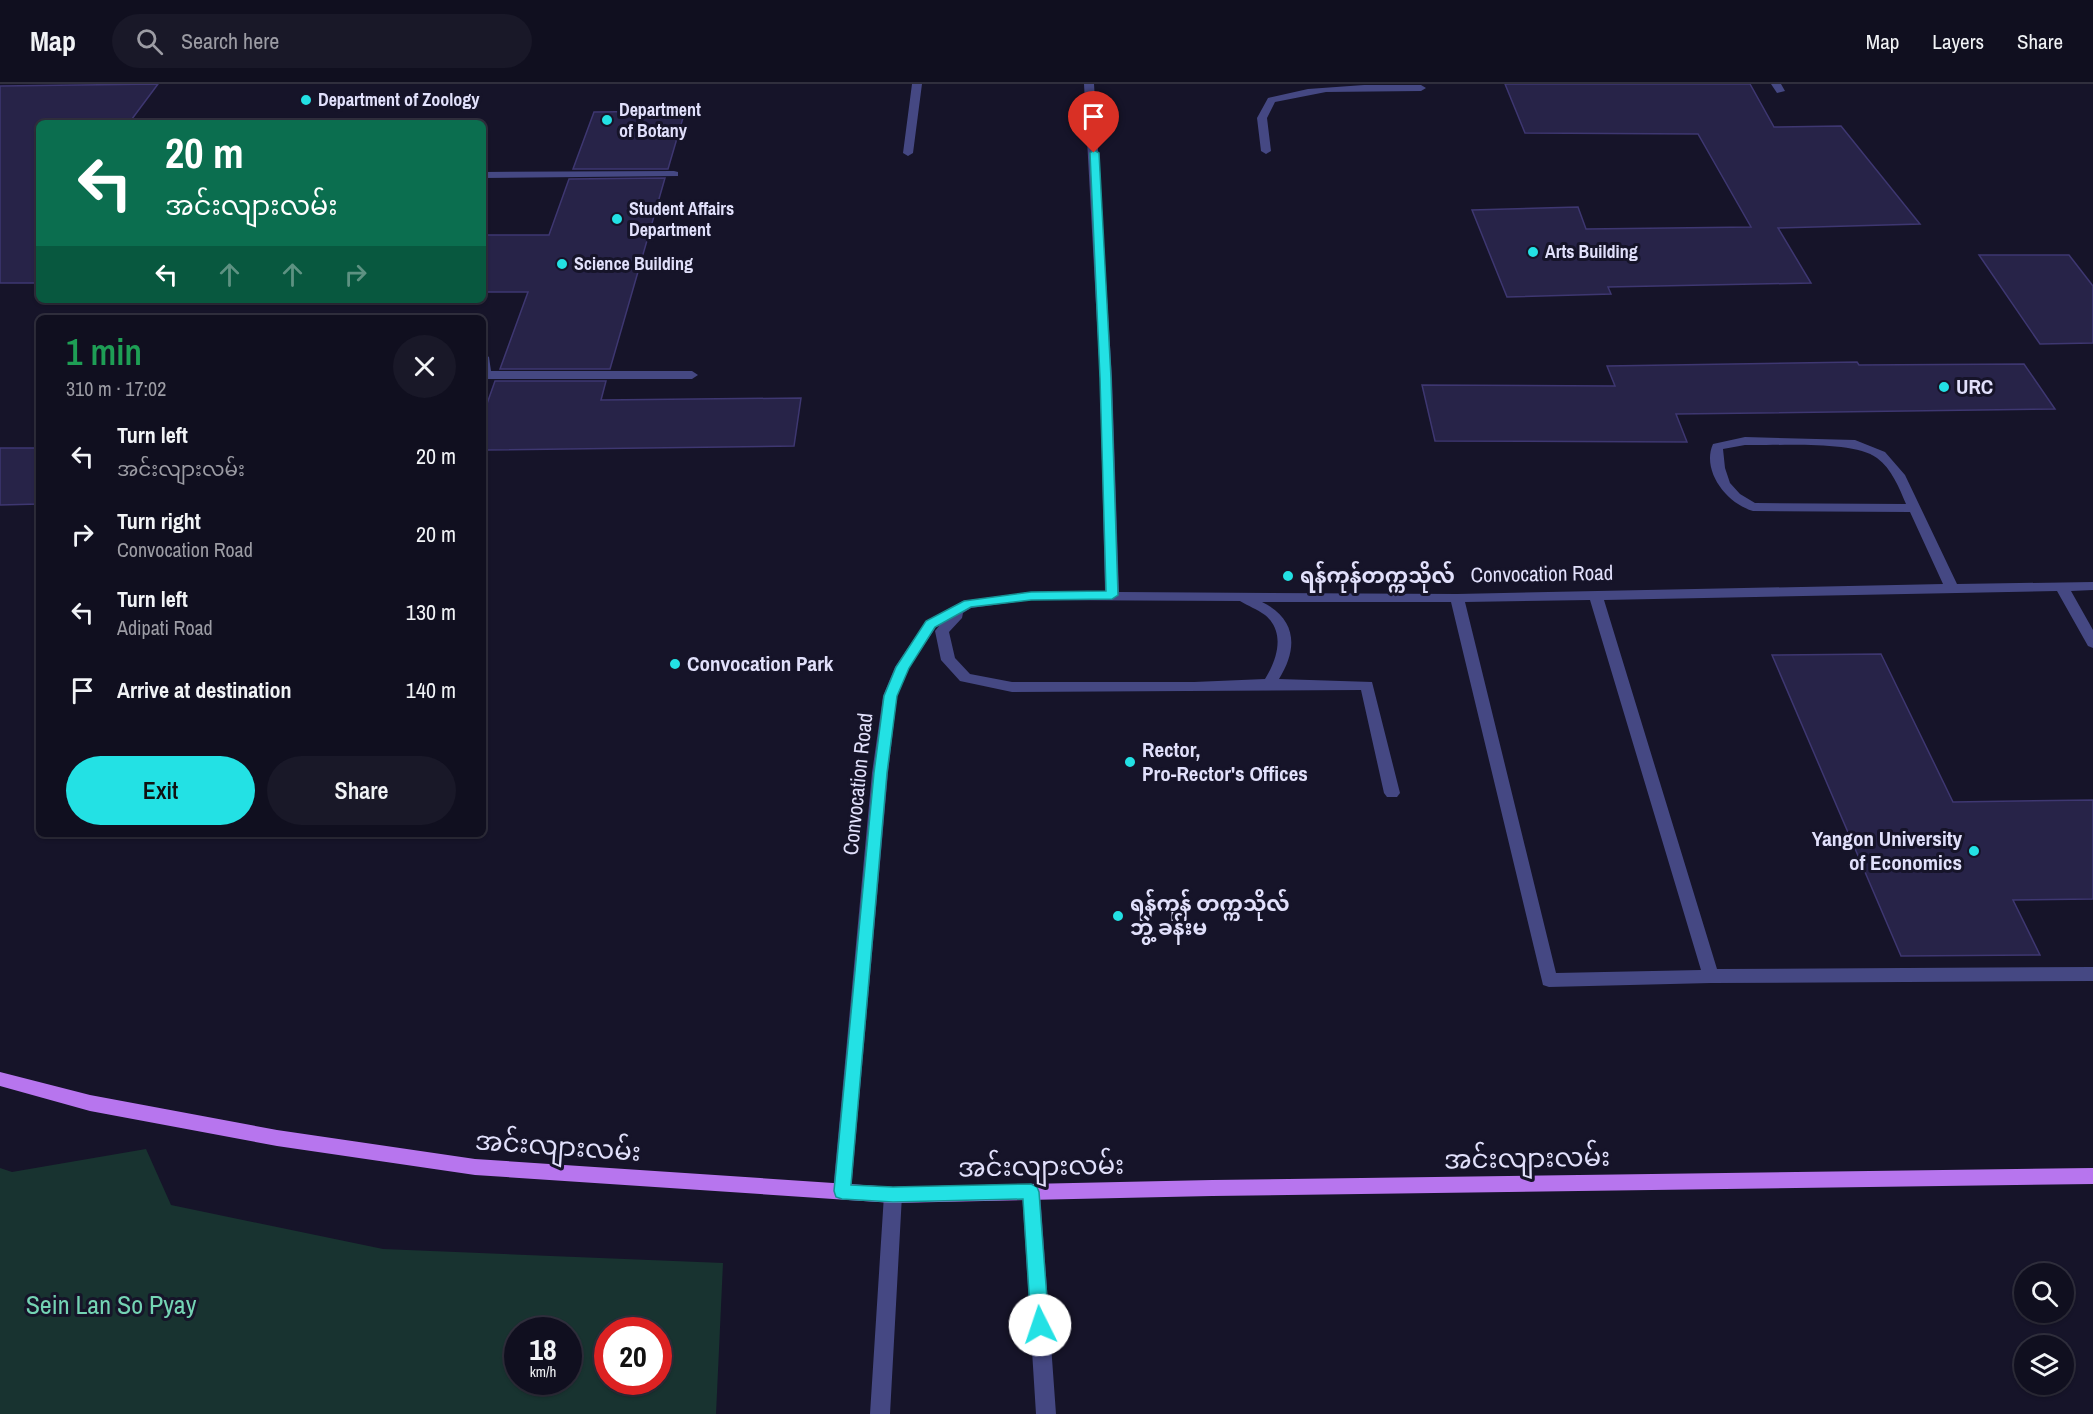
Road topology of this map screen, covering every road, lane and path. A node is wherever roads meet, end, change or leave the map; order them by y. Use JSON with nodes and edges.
{"nodes":[{"id":1,"x":917,"y":84,"type":"edge"},
{"id":2,"x":1089,"y":84,"type":"edge"},
{"id":3,"x":1421,"y":88,"type":"dead end"},
{"id":4,"x":1266,"y":151,"type":"dead end"},
{"id":5,"x":908,"y":153,"type":"dead end"},
{"id":6,"x":674,"y":174,"type":"dead end"},
{"id":7,"x":486,"y":176,"type":"edge"},
{"id":8,"x":486,"y":375,"type":"edge"},
{"id":9,"x":692,"y":375,"type":"dead end"},
{"id":10,"x":1916,"y":508,"type":"junction"},
{"id":11,"x":2093,"y":586,"type":"edge"},
{"id":12,"x":2062,"y":587,"type":"junction"},
{"id":13,"x":1952,"y":589,"type":"junction"},
{"id":14,"x":1112,"y":595,"type":"junction"},
{"id":15,"x":1596,"y":596,"type":"junction"},
{"id":16,"x":1242,"y":597,"type":"junction"},
{"id":17,"x":1457,"y":598,"type":"junction"},
{"id":18,"x":968,"y":604,"type":"junction"},
{"id":19,"x":2093,"y":643,"type":"edge"},
{"id":20,"x":1269,"y":684,"type":"junction"},
{"id":21,"x":1392,"y":793,"type":"dead end"},
{"id":22,"x":2093,"y":974,"type":"edge"},
{"id":23,"x":1711,"y":976,"type":"junction"},
{"id":24,"x":0,"y":1078,"type":"edge"},
{"id":25,"x":2093,"y":1176,"type":"edge"},
{"id":26,"x":842,"y":1191,"type":"junction"},
{"id":27,"x":1031,"y":1192,"type":"junction"},
{"id":28,"x":893,"y":1195,"type":"junction"},
{"id":29,"x":880,"y":1414,"type":"edge"},
{"id":30,"x":1046,"y":1414,"type":"edge"}],
"edges":[{"from":1,"to":5,"type":"street"},
{"from":2,"to":14,"type":"street"},
{"from":3,"to":4,"type":"street"},
{"from":6,"to":7,"type":"street"},
{"from":8,"to":9,"type":"street"},
{"from":10,"to":10,"type":"street"},
{"from":10,"to":13,"type":"street"},
{"from":11,"to":12,"type":"street","name":"Convocation Road"},
{"from":12,"to":13,"type":"street","name":"Convocation Road"},
{"from":12,"to":19,"type":"street"},
{"from":13,"to":15,"type":"street","name":"Convocation Road"},
{"from":14,"to":16,"type":"street","name":"Convocation Road"},
{"from":14,"to":18,"type":"street","name":"Convocation Road"},
{"from":15,"to":17,"type":"street","name":"Convocation Road"},
{"from":15,"to":23,"type":"street"},
{"from":16,"to":17,"type":"street","name":"Convocation Road"},
{"from":16,"to":20,"type":"street"},
{"from":17,"to":23,"type":"street"},
{"from":18,"to":20,"type":"street"},
{"from":18,"to":26,"type":"street","name":"Convocation Road"},
{"from":20,"to":21,"type":"street"},
{"from":22,"to":23,"type":"street"},
{"from":24,"to":26,"type":"main road","name":"အင်းလျားလမ်း"},
{"from":25,"to":27,"type":"main road","name":"အင်းလျားလမ်း"},
{"from":26,"to":28,"type":"main road","name":"အင်းလျားလမ်း"},
{"from":27,"to":28,"type":"main road","name":"အင်းလျားလမ်း"},
{"from":27,"to":30,"type":"street"},
{"from":28,"to":29,"type":"street"}]}
